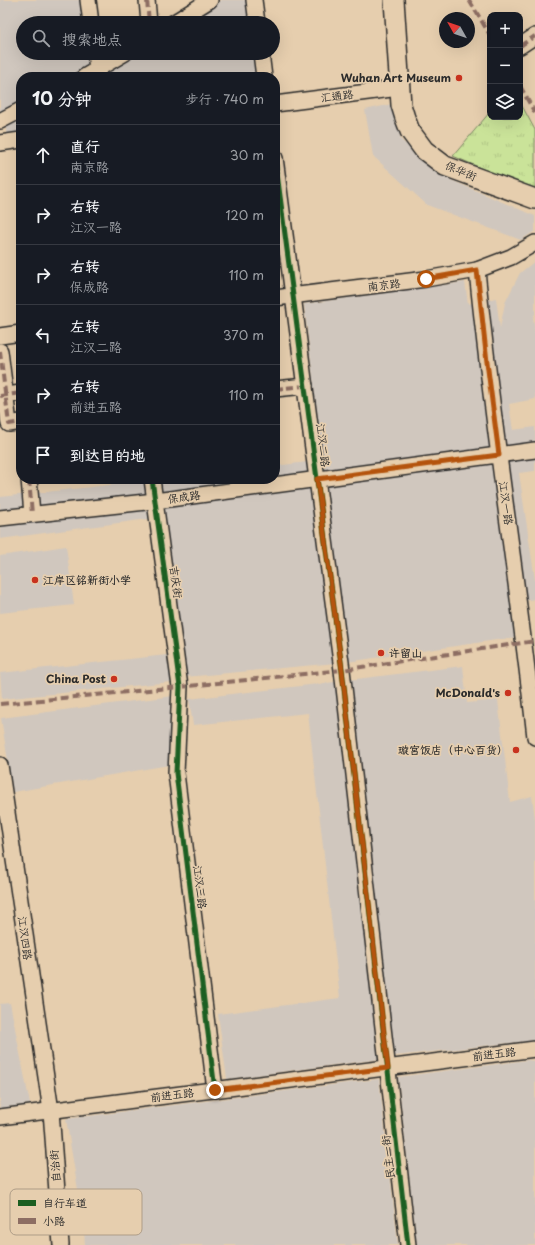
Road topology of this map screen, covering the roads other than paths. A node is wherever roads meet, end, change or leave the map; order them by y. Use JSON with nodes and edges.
{"nodes":[{"id":1,"x":88,"y":0,"type":"edge"},
{"id":2,"x":147,"y":0,"type":"edge"},
{"id":3,"x":210,"y":0,"type":"edge"},
{"id":4,"x":254,"y":0,"type":"edge"},
{"id":5,"x":394,"y":0,"type":"edge"},
{"id":6,"x":403,"y":0,"type":"edge"},
{"id":7,"x":90,"y":16,"type":"edge"},
{"id":8,"x":148,"y":16,"type":"edge"},
{"id":9,"x":184,"y":16,"type":"edge"},
{"id":10,"x":256,"y":16,"type":"edge"},
{"id":11,"x":535,"y":36,"type":"edge"},
{"id":12,"x":523,"y":44,"type":"edge"},
{"id":13,"x":94,"y":60,"type":"edge"},
{"id":14,"x":115,"y":60,"type":"edge"},
{"id":15,"x":262,"y":60,"type":"edge"},
{"id":16,"x":93,"y":72,"type":"edge"},
{"id":17,"x":97,"y":72,"type":"edge"},
{"id":18,"x":263,"y":72,"type":"edge"},
{"id":19,"x":399,"y":88,"type":"junction"},
{"id":20,"x":280,"y":103,"type":"edge"},
{"id":21,"x":16,"y":113,"type":"edge"},
{"id":22,"x":0,"y":121,"type":"edge"},
{"id":23,"x":16,"y":141,"type":"edge"},
{"id":24,"x":0,"y":143,"type":"edge"},
{"id":25,"x":535,"y":191,"type":"edge"},
{"id":26,"x":280,"y":196,"type":"edge"},
{"id":27,"x":535,"y":199,"type":"edge"},
{"id":28,"x":535,"y":243,"type":"edge"},
{"id":29,"x":477,"y":270,"type":"junction"},
{"id":30,"x":293,"y":296,"type":"junction"},
{"id":31,"x":280,"y":297,"type":"edge"},
{"id":32,"x":16,"y":333,"type":"edge"},
{"id":33,"x":0,"y":336,"type":"edge"},
{"id":34,"x":0,"y":351,"type":"edge"},
{"id":35,"x":305,"y":386,"type":"junction"},
{"id":36,"x":280,"y":388,"type":"edge"},
{"id":37,"x":16,"y":394,"type":"edge"},
{"id":38,"x":3,"y":396,"type":"edge"},
{"id":39,"x":16,"y":423,"type":"edge"},
{"id":40,"x":535,"y":450,"type":"edge"},
{"id":41,"x":499,"y":455,"type":"junction"},
{"id":42,"x":317,"y":479,"type":"junction"},
{"id":43,"x":29,"y":484,"type":"edge"},
{"id":44,"x":153,"y":484,"type":"edge"},
{"id":45,"x":155,"y":501,"type":"junction"},
{"id":46,"x":32,"y":514,"type":"junction"},
{"id":47,"x":0,"y":518,"type":"edge"},
{"id":48,"x":180,"y":687,"type":"joint"},
{"id":49,"x":535,"y":737,"type":"edge"},
{"id":50,"x":0,"y":765,"type":"edge"},
{"id":51,"x":535,"y":1049,"type":"edge"},
{"id":52,"x":388,"y":1068,"type":"junction"},
{"id":53,"x":215,"y":1090,"type":"junction"},
{"id":54,"x":51,"y":1111,"type":"junction"},
{"id":55,"x":0,"y":1118,"type":"edge"},
{"id":56,"x":57,"y":1189,"type":"edge"},
{"id":57,"x":60,"y":1235,"type":"edge"},
{"id":58,"x":61,"y":1245,"type":"edge"},
{"id":59,"x":408,"y":1245,"type":"edge"}],
"edges":[{"from":1,"to":7,"type":"street"},
{"from":2,"to":8,"type":"street"},
{"from":3,"to":9,"type":"street"},
{"from":4,"to":10,"type":"street"},
{"from":5,"to":19,"type":"main road","name":"保华街"},
{"from":6,"to":25,"type":"main road","name":"保华街"},
{"from":11,"to":12,"type":"street"},
{"from":13,"to":16,"type":"street"},
{"from":14,"to":17,"type":"street"},
{"from":15,"to":18,"type":"street"},
{"from":19,"to":20,"type":"street","name":"汇通路"},
{"from":19,"to":27,"type":"main road","name":"保华街"},
{"from":21,"to":22,"type":"street"},
{"from":23,"to":24,"type":"street"},
{"from":26,"to":30,"type":"street","name":"江汉二路"},
{"from":28,"to":29,"type":"street","name":"南京路"},
{"from":29,"to":30,"type":"street","name":"南京路"},
{"from":29,"to":41,"type":"street","name":"江汉一路"},
{"from":30,"to":31,"type":"street","name":"南京路"},
{"from":30,"to":35,"type":"street","name":"江汉二路"},
{"from":32,"to":33,"type":"street"},
{"from":34,"to":38,"type":"street"},
{"from":35,"to":36,"type":"street"},
{"from":35,"to":42,"type":"street","name":"江汉二路"},
{"from":37,"to":38,"type":"street"},
{"from":38,"to":39,"type":"street"},
{"from":40,"to":41,"type":"street","name":"保成路"},
{"from":41,"to":42,"type":"street","name":"保成路"},
{"from":41,"to":49,"type":"street","name":"江汉一路"},
{"from":42,"to":45,"type":"street","name":"保成路"},
{"from":42,"to":52,"type":"street","name":"江汉二路"},
{"from":43,"to":46,"type":"street"},
{"from":44,"to":45,"type":"street","name":"吉庆街"},
{"from":45,"to":46,"type":"street","name":"保成路"},
{"from":45,"to":48,"type":"street","name":"吉庆街"},
{"from":46,"to":47,"type":"street","name":"保成路"},
{"from":48,"to":53,"type":"street","name":"江汉三路"},
{"from":50,"to":54,"type":"street","name":"江汉四路"},
{"from":51,"to":52,"type":"street","name":"前进五路"},
{"from":52,"to":53,"type":"street","name":"前进五路"},
{"from":52,"to":59,"type":"street","name":"民主一街"},
{"from":53,"to":54,"type":"street","name":"前进五路"},
{"from":54,"to":55,"type":"street","name":"前进五路"},
{"from":54,"to":56,"type":"street","name":"自治街"},
{"from":57,"to":58,"type":"street","name":"自治街"}]}
